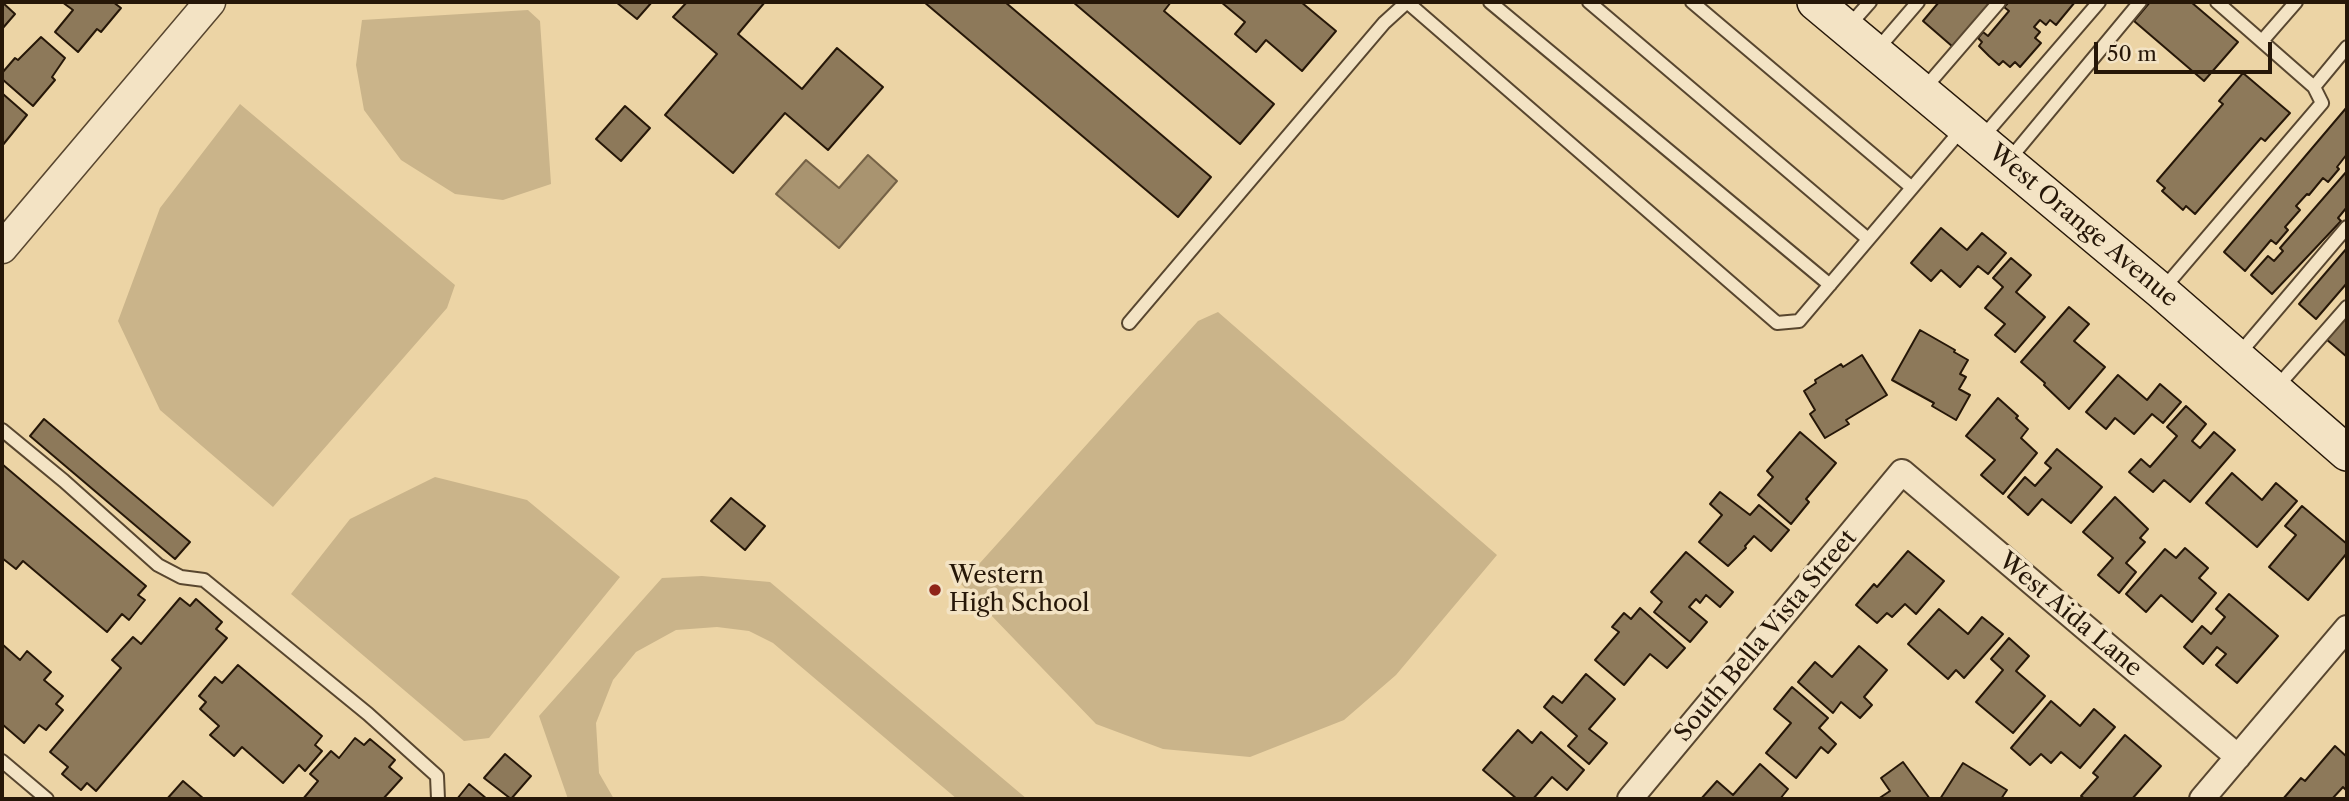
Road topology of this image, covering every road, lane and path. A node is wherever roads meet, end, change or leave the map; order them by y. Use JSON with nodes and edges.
{"nodes":[{"id":1,"x":210,"y":2,"type":"edge"},
{"id":2,"x":1407,"y":2,"type":"edge"},
{"id":3,"x":1490,"y":2,"type":"edge"},
{"id":4,"x":1589,"y":2,"type":"edge"},
{"id":5,"x":1692,"y":2,"type":"edge"},
{"id":6,"x":1815,"y":2,"type":"edge"},
{"id":7,"x":1870,"y":2,"type":"edge"},
{"id":8,"x":1918,"y":2,"type":"edge"},
{"id":9,"x":1999,"y":2,"type":"edge"},
{"id":10,"x":2099,"y":2,"type":"edge"},
{"id":11,"x":2140,"y":2,"type":"edge"},
{"id":12,"x":2217,"y":2,"type":"edge"},
{"id":13,"x":2296,"y":2,"type":"edge"},
{"id":14,"x":1847,"y":28,"type":"junction"},
{"id":15,"x":2262,"y":41,"type":"junction"},
{"id":16,"x":2347,"y":47,"type":"edge"},
{"id":17,"x":1875,"y":52,"type":"junction"},
{"id":18,"x":2314,"y":87,"type":"junction"},
{"id":19,"x":1922,"y":91,"type":"junction"},
{"id":20,"x":1973,"y":133,"type":"junction"},
{"id":21,"x":2008,"y":162,"type":"junction"},
{"id":22,"x":1911,"y":187,"type":"junction"},
{"id":23,"x":2347,"y":227,"type":"edge"},
{"id":24,"x":1868,"y":239,"type":"junction"},
{"id":25,"x":2,"y":248,"type":"edge"},
{"id":26,"x":1830,"y":285,"type":"junction"},
{"id":27,"x":2161,"y":292,"type":"junction"},
{"id":28,"x":2347,"y":307,"type":"edge"},
{"id":29,"x":1129,"y":323,"type":"dead end"},
{"id":30,"x":2236,"y":357,"type":"junction"},
{"id":31,"x":2274,"y":390,"type":"junction"},
{"id":32,"x":2,"y":430,"type":"edge"},
{"id":33,"x":2347,"y":453,"type":"edge"},
{"id":34,"x":1902,"y":472,"type":"joint"},
{"id":35,"x":2347,"y":628,"type":"edge"},
{"id":36,"x":2238,"y":757,"type":"junction"},
{"id":37,"x":2,"y":761,"type":"edge"},
{"id":38,"x":47,"y":799,"type":"edge"},
{"id":39,"x":438,"y":799,"type":"edge"},
{"id":40,"x":1630,"y":799,"type":"edge"},
{"id":41,"x":2202,"y":799,"type":"edge"}],
"edges":[{"from":1,"to":25,"type":"street"},
{"from":2,"to":26,"type":"lane"},
{"from":2,"to":29,"type":"lane"},
{"from":3,"to":26,"type":"lane"},
{"from":4,"to":24,"type":"lane"},
{"from":5,"to":22,"type":"lane"},
{"from":6,"to":14,"type":"main road","name":"West Orange Avenue"},
{"from":7,"to":14,"type":"lane"},
{"from":8,"to":17,"type":"lane"},
{"from":9,"to":19,"type":"lane"},
{"from":10,"to":20,"type":"lane"},
{"from":11,"to":21,"type":"lane"},
{"from":12,"to":15,"type":"lane"},
{"from":13,"to":15,"type":"lane"},
{"from":14,"to":17,"type":"main road","name":"West Orange Avenue"},
{"from":15,"to":18,"type":"lane"},
{"from":16,"to":18,"type":"lane"},
{"from":17,"to":19,"type":"main road","name":"West Orange Avenue"},
{"from":18,"to":27,"type":"lane"},
{"from":19,"to":20,"type":"main road","name":"West Orange Avenue"},
{"from":20,"to":21,"type":"main road","name":"West Orange Avenue"},
{"from":20,"to":22,"type":"lane"},
{"from":21,"to":27,"type":"main road","name":"West Orange Avenue"},
{"from":22,"to":24,"type":"lane"},
{"from":23,"to":30,"type":"lane"},
{"from":24,"to":26,"type":"lane"},
{"from":27,"to":30,"type":"main road","name":"West Orange Avenue"},
{"from":28,"to":31,"type":"lane"},
{"from":30,"to":31,"type":"main road","name":"West Orange Avenue"},
{"from":31,"to":33,"type":"main road","name":"West Orange Avenue"},
{"from":32,"to":39,"type":"lane"},
{"from":34,"to":36,"type":"street","name":"West Aida Lane"},
{"from":34,"to":40,"type":"street","name":"South Bella Vista Street"},
{"from":35,"to":36,"type":"street"},
{"from":36,"to":41,"type":"street"},
{"from":37,"to":38,"type":"lane"}]}
